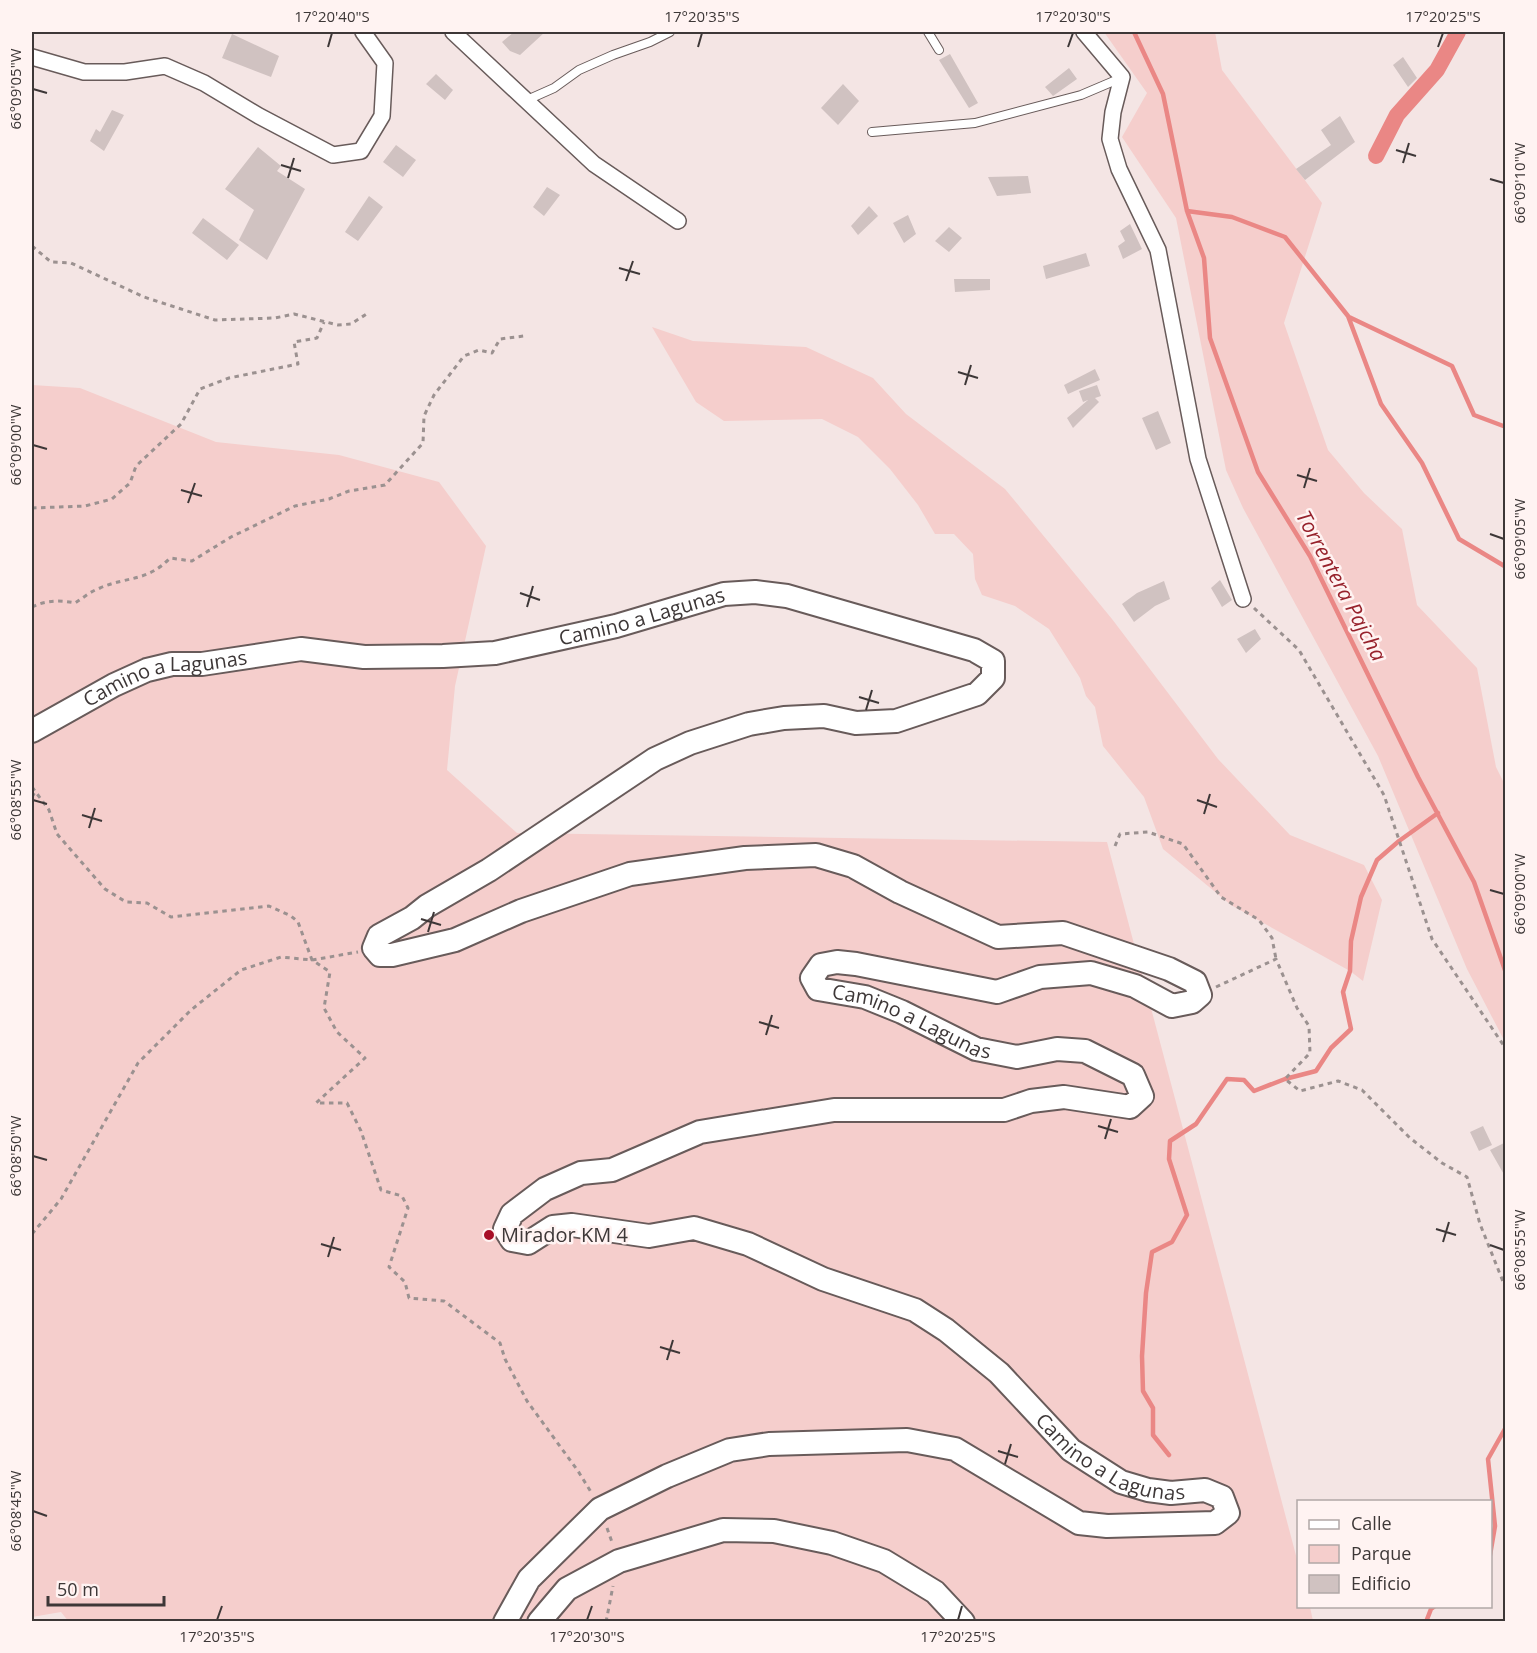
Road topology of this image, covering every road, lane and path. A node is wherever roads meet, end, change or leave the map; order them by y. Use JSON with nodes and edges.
{"nodes":[{"id":1,"x":363,"y":32,"type":"edge"},
{"id":2,"x":453,"y":32,"type":"edge"},
{"id":3,"x":670,"y":32,"type":"edge"},
{"id":4,"x":928,"y":32,"type":"edge"},
{"id":5,"x":1084,"y":32,"type":"edge"},
{"id":6,"x":939,"y":50,"type":"dead end"},
{"id":7,"x":32,"y":57,"type":"edge"},
{"id":8,"x":1122,"y":77,"type":"junction"},
{"id":9,"x":527,"y":100,"type":"junction"},
{"id":10,"x":872,"y":132,"type":"dead end"},
{"id":11,"x":678,"y":221,"type":"dead end"},
{"id":12,"x":32,"y":246,"type":"edge"},
{"id":13,"x":368,"y":313,"type":"dead end"},
{"id":14,"x":324,"y":322,"type":"junction"},
{"id":15,"x":524,"y":336,"type":"dead end"},
{"id":16,"x":32,"y":508,"type":"edge"},
{"id":17,"x":1244,"y":599,"type":"joint"},
{"id":18,"x":32,"y":607,"type":"edge"},
{"id":19,"x":32,"y":731,"type":"edge"},
{"id":20,"x":32,"y":787,"type":"edge"},
{"id":21,"x":35,"y":792,"type":"junction"},
{"id":22,"x":32,"y":797,"type":"edge"},
{"id":23,"x":1115,"y":846,"type":"dead end"},
{"id":24,"x":374,"y":948,"type":"junction"},
{"id":25,"x":1276,"y":959,"type":"junction"},
{"id":26,"x":312,"y":960,"type":"junction"},
{"id":27,"x":1200,"y":995,"type":"junction"},
{"id":28,"x":1506,"y":1049,"type":"edge"},
{"id":29,"x":32,"y":1234,"type":"edge"},
{"id":30,"x":1506,"y":1289,"type":"edge"},
{"id":31,"x":600,"y":1509,"type":"junction"},
{"id":32,"x":619,"y":1561,"type":"junction"},
{"id":33,"x":505,"y":1622,"type":"edge"},
{"id":34,"x":539,"y":1622,"type":"edge"},
{"id":35,"x":606,"y":1622,"type":"edge"},
{"id":36,"x":963,"y":1622,"type":"edge"}],
"edges":[{"from":1,"to":7,"type":"street"},
{"from":2,"to":9,"type":"street"},
{"from":3,"to":9,"type":"lane"},
{"from":4,"to":6,"type":"lane"},
{"from":5,"to":8,"type":"street"},
{"from":8,"to":10,"type":"lane"},
{"from":8,"to":17,"type":"street"},
{"from":9,"to":11,"type":"street"},
{"from":12,"to":14,"type":"path"},
{"from":13,"to":14,"type":"path"},
{"from":14,"to":16,"type":"path"},
{"from":15,"to":18,"type":"path"},
{"from":17,"to":28,"type":"path"},
{"from":19,"to":24,"type":"street","name":"Camino a Lagunas"},
{"from":20,"to":21,"type":"path"},
{"from":21,"to":22,"type":"path"},
{"from":21,"to":26,"type":"path"},
{"from":23,"to":25,"type":"path"},
{"from":24,"to":26,"type":"path"},
{"from":24,"to":27,"type":"street"},
{"from":25,"to":27,"type":"path"},
{"from":25,"to":30,"type":"path"},
{"from":26,"to":29,"type":"path"},
{"from":26,"to":31,"type":"path"},
{"from":27,"to":31,"type":"street","name":"Camino a Lagunas"},
{"from":31,"to":32,"type":"path"},
{"from":31,"to":33,"type":"street","name":"Camino a Lagunas"},
{"from":32,"to":34,"type":"street"},
{"from":32,"to":35,"type":"path"},
{"from":32,"to":36,"type":"street"}]}
